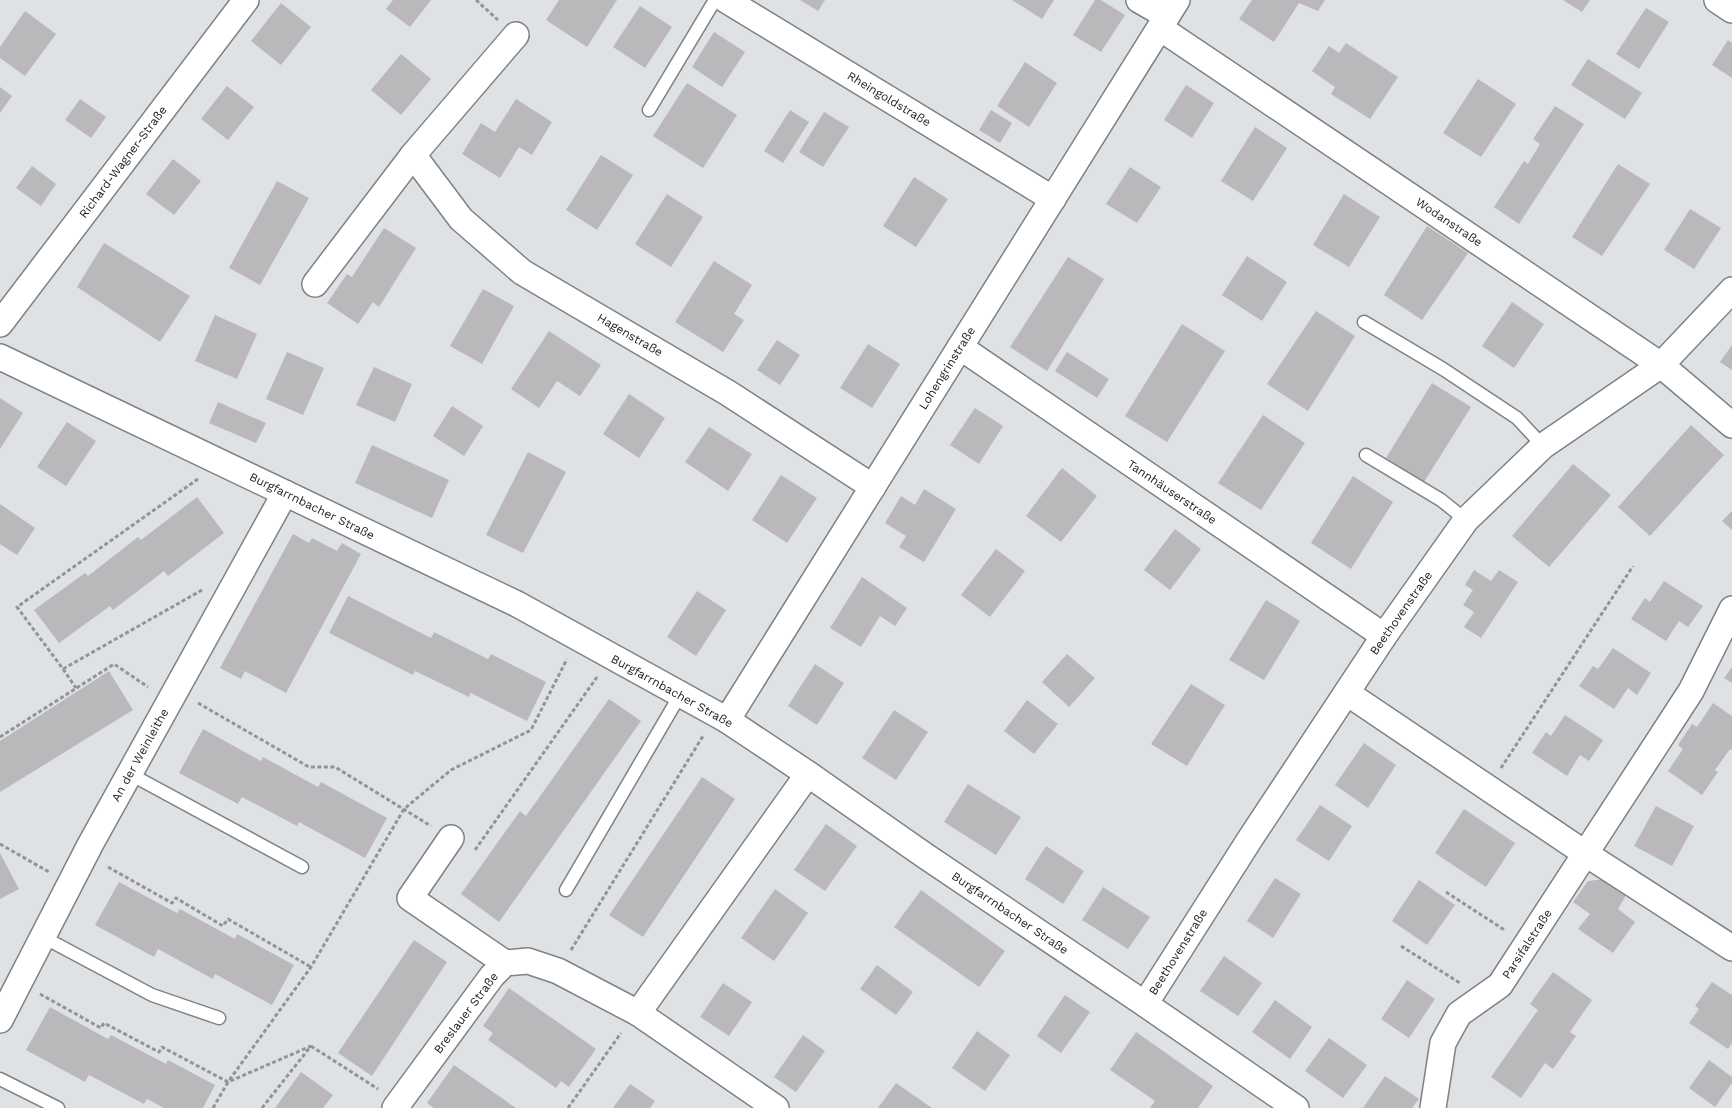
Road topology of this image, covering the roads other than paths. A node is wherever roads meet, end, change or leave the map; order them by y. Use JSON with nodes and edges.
{"nodes":[{"id":1,"x":246,"y":0,"type":"edge"},
{"id":2,"x":715,"y":0,"type":"edge"},
{"id":3,"x":726,"y":0,"type":"edge"},
{"id":4,"x":1139,"y":0,"type":"edge"},
{"id":5,"x":1717,"y":0,"type":"edge"},
{"id":6,"x":1732,"y":10,"type":"edge"},
{"id":7,"x":1168,"y":15,"type":"edge"},
{"id":8,"x":516,"y":35,"type":"dead end"},
{"id":9,"x":648,"y":110,"type":"dead end"},
{"id":10,"x":413,"y":155,"type":"junction"},
{"id":11,"x":1053,"y":199,"type":"junction"},
{"id":12,"x":315,"y":284,"type":"dead end"},
{"id":13,"x":1732,"y":290,"type":"edge"},
{"id":14,"x":1364,"y":322,"type":"dead end"},
{"id":15,"x":0,"y":324,"type":"edge"},
{"id":16,"x":960,"y":347,"type":"junction"},
{"id":17,"x":0,"y":357,"type":"edge"},
{"id":18,"x":1661,"y":365,"type":"junction"},
{"id":19,"x":1732,"y":425,"type":"edge"},
{"id":20,"x":1543,"y":446,"type":"junction"},
{"id":21,"x":1366,"y":455,"type":"dead end"},
{"id":22,"x":872,"y":487,"type":"junction"},
{"id":23,"x":285,"y":493,"type":"junction"},
{"id":24,"x":1466,"y":520,"type":"junction"},
{"id":25,"x":1732,"y":609,"type":"edge"},
{"id":26,"x":1384,"y":636,"type":"junction"},
{"id":27,"x":1347,"y":693,"type":"junction"},
{"id":28,"x":680,"y":695,"type":"junction"},
{"id":29,"x":722,"y":717,"type":"junction"},
{"id":30,"x":130,"y":774,"type":"junction"},
{"id":31,"x":808,"y":774,"type":"junction"},
{"id":32,"x":451,"y":838,"type":"dead end"},
{"id":33,"x":1586,"y":854,"type":"junction"},
{"id":34,"x":302,"y":867,"type":"dead end"},
{"id":35,"x":566,"y":890,"type":"dead end"},
{"id":36,"x":43,"y":937,"type":"junction"},
{"id":37,"x":1732,"y":948,"type":"edge"},
{"id":38,"x":505,"y":963,"type":"junction"},
{"id":39,"x":1145,"y":1004,"type":"junction"},
{"id":40,"x":638,"y":1013,"type":"junction"},
{"id":41,"x":220,"y":1018,"type":"dead end"},
{"id":42,"x":0,"y":1020,"type":"edge"},
{"id":43,"x":0,"y":1079,"type":"edge"},
{"id":44,"x":58,"y":1108,"type":"edge"},
{"id":45,"x":395,"y":1108,"type":"edge"},
{"id":46,"x":776,"y":1108,"type":"edge"},
{"id":47,"x":1296,"y":1108,"type":"edge"},
{"id":48,"x":1433,"y":1108,"type":"edge"}],
"edges":[{"from":1,"to":15,"type":"street","name":"Richard-Wagner-Straße"},
{"from":2,"to":9,"type":"lane"},
{"from":3,"to":11,"type":"street","name":"Rheingoldstraße"},
{"from":4,"to":7,"type":"street"},
{"from":5,"to":6,"type":"street"},
{"from":7,"to":11,"type":"street","name":"Lohengrinstraße"},
{"from":7,"to":18,"type":"street","name":"Wodanstraße"},
{"from":8,"to":10,"type":"street"},
{"from":10,"to":12,"type":"street"},
{"from":10,"to":22,"type":"street","name":"Hagenstraße"},
{"from":11,"to":16,"type":"street","name":"Lohengrinstraße"},
{"from":13,"to":18,"type":"street","name":"Beethovenstraße"},
{"from":14,"to":20,"type":"lane"},
{"from":16,"to":22,"type":"street","name":"Lohengrinstraße"},
{"from":16,"to":26,"type":"street","name":"Tannhäuserstraße"},
{"from":17,"to":23,"type":"street","name":"Burgfarrnbacher Straße"},
{"from":18,"to":19,"type":"street","name":"Wodanstraße"},
{"from":18,"to":20,"type":"street","name":"Beethovenstraße"},
{"from":20,"to":24,"type":"street","name":"Beethovenstraße"},
{"from":21,"to":24,"type":"lane"},
{"from":22,"to":29,"type":"street","name":"Lohengrinstraße"},
{"from":23,"to":28,"type":"street","name":"Burgfarrnbacher Straße"},
{"from":23,"to":30,"type":"street","name":"An der Weinleithe"},
{"from":24,"to":26,"type":"street","name":"Beethovenstraße"},
{"from":25,"to":33,"type":"street","name":"Parsifalstraße"},
{"from":26,"to":27,"type":"street","name":"Beethovenstraße"},
{"from":27,"to":33,"type":"street"},
{"from":27,"to":39,"type":"street","name":"Beethovenstraße"},
{"from":28,"to":29,"type":"street","name":"Burgfarrnbacher Straße"},
{"from":28,"to":35,"type":"lane"},
{"from":29,"to":31,"type":"street","name":"Burgfarrnbacher Straße"},
{"from":30,"to":34,"type":"lane"},
{"from":30,"to":36,"type":"street","name":"An der Weinleithe"},
{"from":31,"to":39,"type":"street","name":"Burgfarrnbacher Straße"},
{"from":31,"to":40,"type":"street"},
{"from":32,"to":38,"type":"street"},
{"from":33,"to":37,"type":"street"},
{"from":33,"to":48,"type":"street","name":"Parsifalstraße"},
{"from":36,"to":41,"type":"lane"},
{"from":36,"to":42,"type":"street","name":"An der Weinleithe"},
{"from":38,"to":40,"type":"street","name":"Breslauer Straße"},
{"from":38,"to":45,"type":"street","name":"Breslauer Straße"},
{"from":39,"to":47,"type":"street","name":"Burgfarrnbacher Straße"},
{"from":40,"to":46,"type":"street","name":"Breslauer Straße"},
{"from":43,"to":44,"type":"lane"}]}
